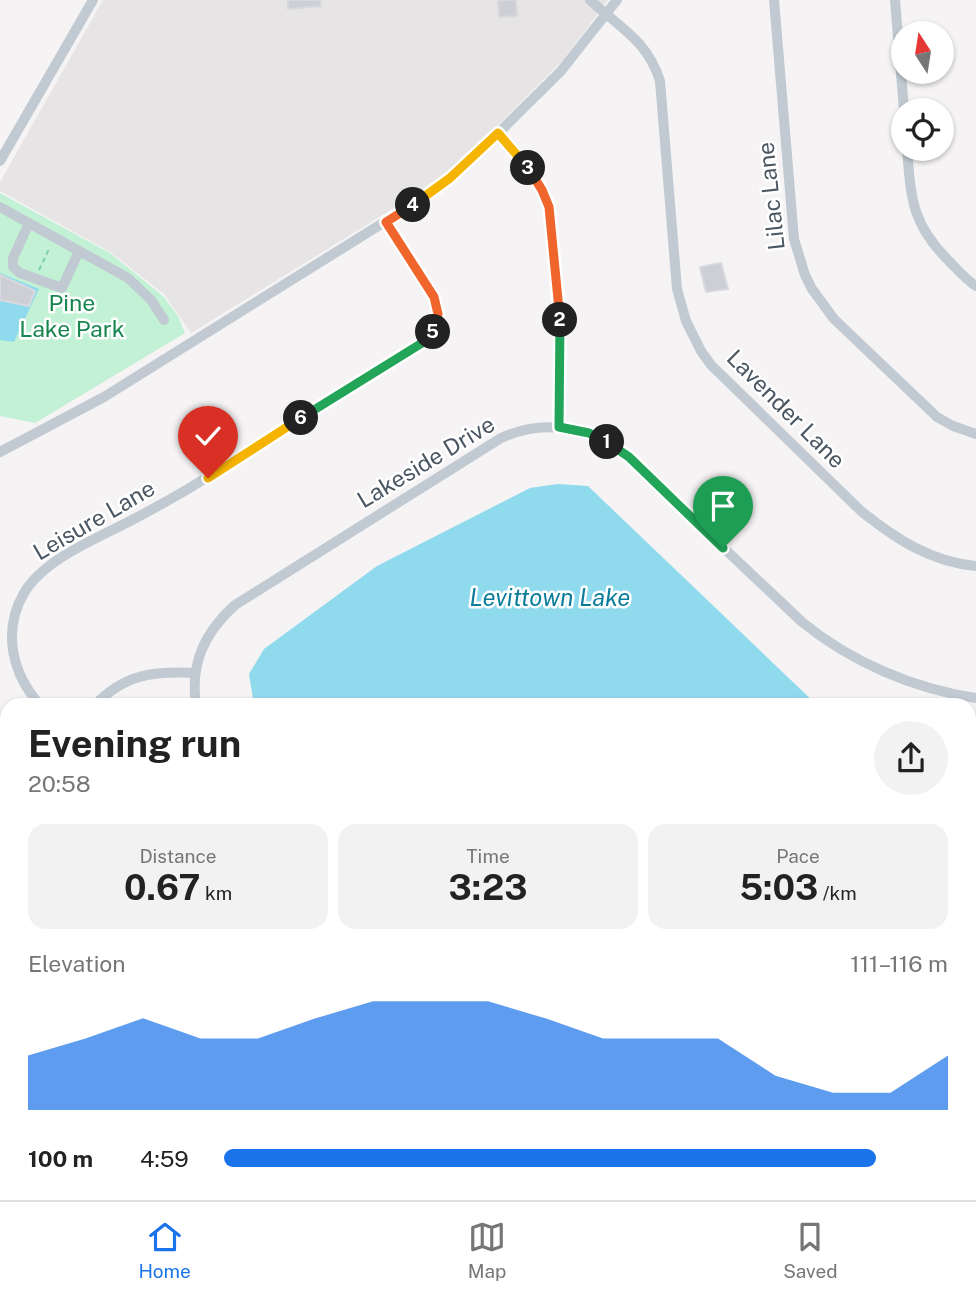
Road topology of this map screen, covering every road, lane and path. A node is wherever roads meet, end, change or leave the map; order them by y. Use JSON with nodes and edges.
{"nodes":[{"id":1,"x":93,"y":0,"type":"edge"},
{"id":2,"x":590,"y":0,"type":"edge"},
{"id":3,"x":617,"y":0,"type":"edge"},
{"id":4,"x":774,"y":0,"type":"edge"},
{"id":5,"x":895,"y":0,"type":"edge"},
{"id":6,"x":606,"y":15,"type":"junction"},
{"id":7,"x":903,"y":98,"type":"edge"},
{"id":8,"x":498,"y":133,"type":"junction"},
{"id":9,"x":3,"y":148,"type":"edge"},
{"id":10,"x":0,"y":160,"type":"edge"},
{"id":11,"x":908,"y":161,"type":"edge"},
{"id":12,"x":0,"y":207,"type":"edge"},
{"id":13,"x":386,"y":222,"type":"junction"},
{"id":14,"x":29,"y":223,"type":"junction"},
{"id":15,"x":49,"y":249,"type":"dead end"},
{"id":16,"x":79,"y":251,"type":"junction"},
{"id":17,"x":35,"y":279,"type":"junction"},
{"id":18,"x":976,"y":286,"type":"edge"},
{"id":19,"x":164,"y":320,"type":"dead end"},
{"id":20,"x":559,"y":427,"type":"junction"},
{"id":21,"x":976,"y":434,"type":"edge"},
{"id":22,"x":0,"y":452,"type":"edge"},
{"id":23,"x":976,"y":566,"type":"edge"},
{"id":24,"x":195,"y":673,"type":"junction"},
{"id":25,"x":35,"y":698,"type":"edge"},
{"id":26,"x":102,"y":698,"type":"edge"},
{"id":27,"x":196,"y":698,"type":"edge"},
{"id":28,"x":964,"y":698,"type":"edge"}],
"edges":[{"from":1,"to":9,"type":"street"},
{"from":2,"to":6,"type":"street","name":"Lavender Lane"},
{"from":3,"to":6,"type":"street"},
{"from":4,"to":21,"type":"street","name":"Lilac Lane"},
{"from":5,"to":7,"type":"street"},
{"from":6,"to":8,"type":"street"},
{"from":6,"to":23,"type":"street","name":"Lavender Lane"},
{"from":8,"to":13,"type":"street"},
{"from":8,"to":20,"type":"street"},
{"from":9,"to":10,"type":"street"},
{"from":11,"to":18,"type":"street"},
{"from":12,"to":14,"type":"street"},
{"from":13,"to":22,"type":"street"},
{"from":13,"to":25,"type":"street","name":"Leisure Lane"},
{"from":14,"to":16,"type":"street"},
{"from":14,"to":17,"type":"street"},
{"from":15,"to":17,"type":"path"},
{"from":16,"to":17,"type":"street"},
{"from":16,"to":19,"type":"street"},
{"from":20,"to":24,"type":"street","name":"Lakeside Drive"},
{"from":20,"to":28,"type":"street","name":"Lakeside Drive"},
{"from":24,"to":26,"type":"street"},
{"from":24,"to":27,"type":"street","name":"Lakeside Drive"}]}
